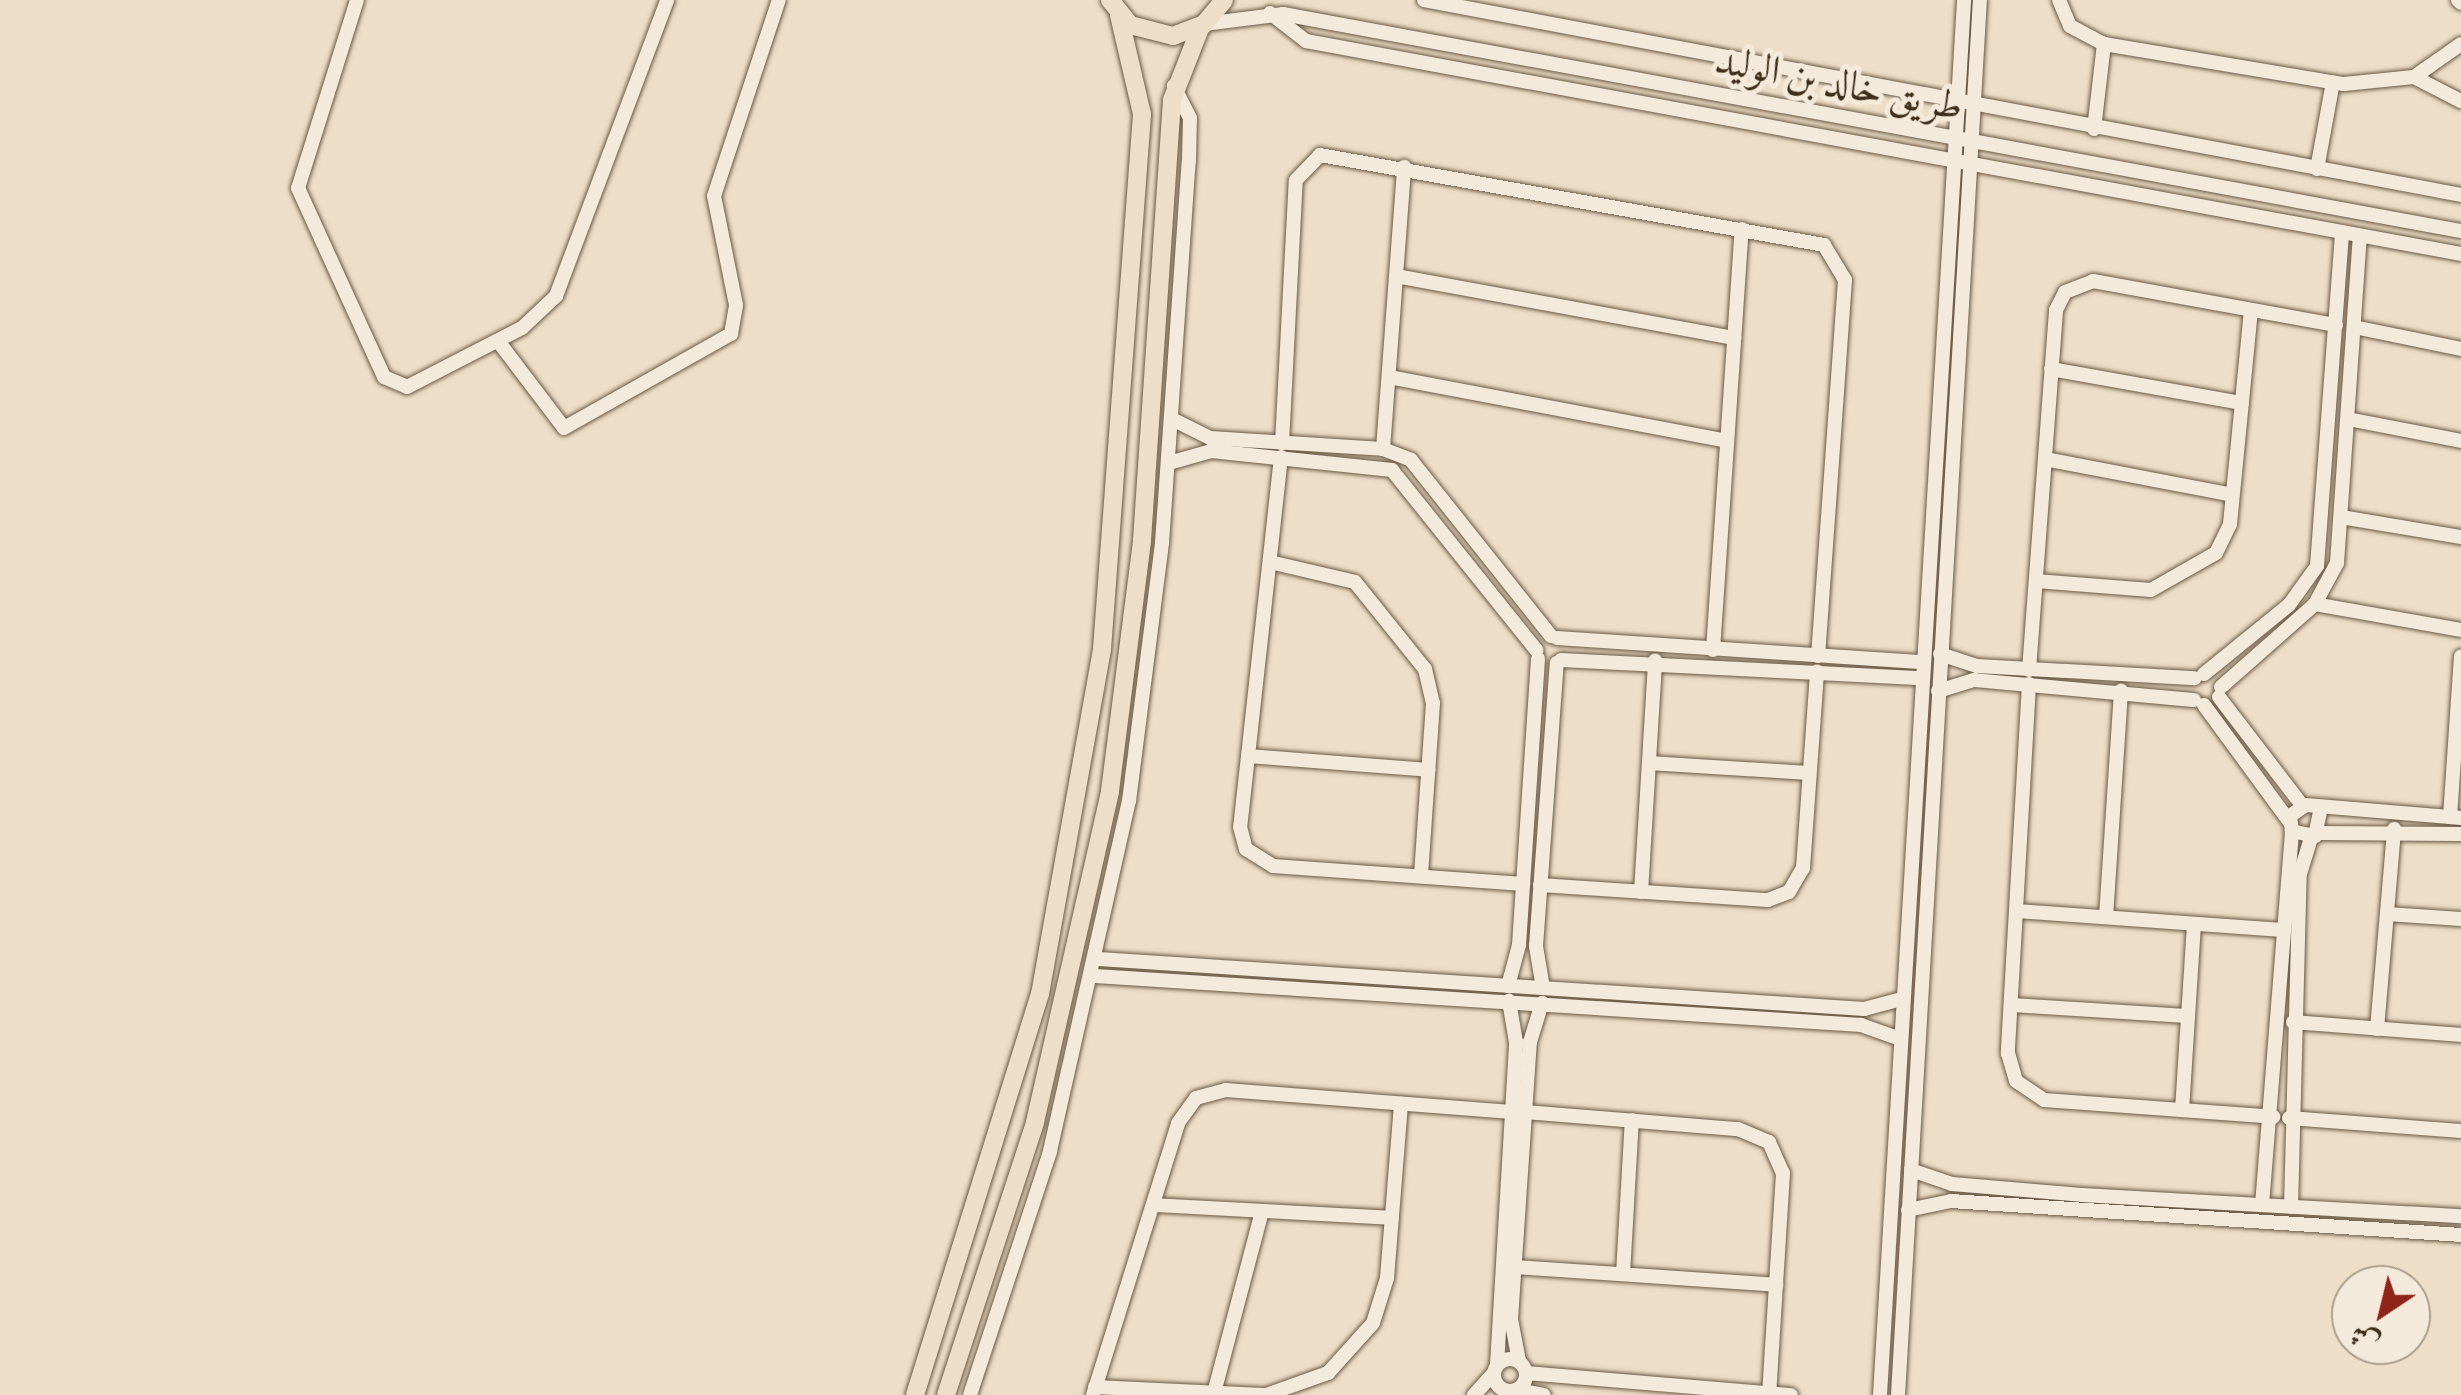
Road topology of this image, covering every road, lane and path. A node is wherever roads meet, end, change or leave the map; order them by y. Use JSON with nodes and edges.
{"nodes":[{"id":1,"x":357,"y":0,"type":"edge"},
{"id":2,"x":667,"y":0,"type":"edge"},
{"id":3,"x":778,"y":0,"type":"edge"},
{"id":4,"x":1224,"y":0,"type":"edge"},
{"id":5,"x":1424,"y":0,"type":"edge"},
{"id":6,"x":1964,"y":0,"type":"edge"},
{"id":7,"x":1980,"y":0,"type":"edge"},
{"id":8,"x":2059,"y":0,"type":"edge"},
{"id":9,"x":1114,"y":7,"type":"edge"},
{"id":10,"x":1270,"y":13,"type":"junction"},
{"id":11,"x":1203,"y":25,"type":"junction"},
{"id":12,"x":2104,"y":44,"type":"junction"},
{"id":13,"x":2461,"y":44,"type":"edge"},
{"id":14,"x":2414,"y":77,"type":"junction"},
{"id":15,"x":2332,"y":82,"type":"junction"},
{"id":16,"x":1174,"y":86,"type":"junction"},
{"id":17,"x":2461,"y":101,"type":"edge"},
{"id":18,"x":1964,"y":104,"type":"junction"},
{"id":19,"x":2094,"y":129,"type":"junction"},
{"id":20,"x":1962,"y":140,"type":"junction"},
{"id":21,"x":1954,"y":159,"type":"junction"},
{"id":22,"x":1971,"y":162,"type":"junction"},
{"id":23,"x":1404,"y":167,"type":"junction"},
{"id":24,"x":2317,"y":169,"type":"junction"},
{"id":25,"x":2461,"y":195,"type":"edge"},
{"id":26,"x":1742,"y":229,"type":"junction"},
{"id":27,"x":2342,"y":232,"type":"junction"},
{"id":28,"x":2461,"y":232,"type":"edge"},
{"id":29,"x":2360,"y":236,"type":"junction"},
{"id":30,"x":2461,"y":254,"type":"edge"},
{"id":31,"x":1396,"y":276,"type":"junction"},
{"id":32,"x":2251,"y":310,"type":"junction"},
{"id":33,"x":2336,"y":325,"type":"junction"},
{"id":34,"x":2354,"y":327,"type":"junction"},
{"id":35,"x":1734,"y":338,"type":"junction"},
{"id":36,"x":498,"y":342,"type":"junction"},
{"id":37,"x":2461,"y":349,"type":"edge"},
{"id":38,"x":2051,"y":368,"type":"junction"},
{"id":39,"x":1389,"y":377,"type":"junction"},
{"id":40,"x":2242,"y":403,"type":"junction"},
{"id":41,"x":2348,"y":418,"type":"junction"},
{"id":42,"x":1172,"y":419,"type":"junction"},
{"id":43,"x":1727,"y":441,"type":"junction"},
{"id":44,"x":2461,"y":441,"type":"edge"},
{"id":45,"x":1383,"y":449,"type":"junction"},
{"id":46,"x":1282,"y":450,"type":"junction"},
{"id":47,"x":2045,"y":459,"type":"junction"},
{"id":48,"x":1169,"y":463,"type":"junction"},
{"id":49,"x":2233,"y":495,"type":"junction"},
{"id":50,"x":1933,"y":499,"type":"junction"},
{"id":51,"x":1950,"y":500,"type":"junction"},
{"id":52,"x":2341,"y":518,"type":"junction"},
{"id":53,"x":2461,"y":537,"type":"edge"},
{"id":54,"x":1270,"y":562,"type":"junction"},
{"id":55,"x":2036,"y":581,"type":"junction"},
{"id":56,"x":2315,"y":604,"type":"junction"},
{"id":57,"x":2461,"y":630,"type":"edge"},
{"id":58,"x":1554,"y":637,"type":"junction"},
{"id":59,"x":1713,"y":650,"type":"junction"},
{"id":60,"x":1537,"y":654,"type":"junction"},
{"id":61,"x":1940,"y":654,"type":"junction"},
{"id":62,"x":2461,"y":656,"type":"edge"},
{"id":63,"x":1655,"y":660,"type":"junction"},
{"id":64,"x":1559,"y":661,"type":"junction"},
{"id":65,"x":1817,"y":664,"type":"junction"},
{"id":66,"x":1923,"y":670,"type":"junction"},
{"id":67,"x":2029,"y":676,"type":"junction"},
{"id":68,"x":2200,"y":676,"type":"junction"},
{"id":69,"x":2121,"y":690,"type":"junction"},
{"id":70,"x":1938,"y":691,"type":"junction"},
{"id":71,"x":2220,"y":692,"type":"junction"},
{"id":72,"x":2199,"y":702,"type":"junction"},
{"id":73,"x":1248,"y":756,"type":"junction"},
{"id":74,"x":1648,"y":763,"type":"junction"},
{"id":75,"x":1428,"y":770,"type":"junction"},
{"id":76,"x":1809,"y":774,"type":"junction"},
{"id":77,"x":2302,"y":805,"type":"junction"},
{"id":78,"x":2320,"y":812,"type":"junction"},
{"id":79,"x":2456,"y":818,"type":"edge"},
{"id":80,"x":2290,"y":826,"type":"junction"},
{"id":81,"x":2394,"y":829,"type":"junction"},
{"id":82,"x":2461,"y":834,"type":"edge"},
{"id":83,"x":2315,"y":835,"type":"junction"},
{"id":84,"x":1420,"y":876,"type":"junction"},
{"id":85,"x":1523,"y":884,"type":"junction"},
{"id":86,"x":1540,"y":885,"type":"junction"},
{"id":87,"x":1641,"y":892,"type":"junction"},
{"id":88,"x":1909,"y":894,"type":"junction"},
{"id":89,"x":1926,"y":895,"type":"junction"},
{"id":90,"x":2016,"y":911,"type":"junction"},
{"id":91,"x":2387,"y":914,"type":"junction"},
{"id":92,"x":2106,"y":918,"type":"junction"},
{"id":93,"x":2461,"y":920,"type":"edge"},
{"id":94,"x":2194,"y":924,"type":"junction"},
{"id":95,"x":2282,"y":930,"type":"junction"},
{"id":96,"x":1099,"y":959,"type":"junction"},
{"id":97,"x":1095,"y":976,"type":"junction"},
{"id":98,"x":1509,"y":993,"type":"junction"},
{"id":99,"x":1542,"y":996,"type":"junction"},
{"id":100,"x":1902,"y":999,"type":"junction"},
{"id":101,"x":2011,"y":1005,"type":"junction"},
{"id":102,"x":1821,"y":1014,"type":"junction"},
{"id":103,"x":2188,"y":1016,"type":"junction"},
{"id":104,"x":2293,"y":1022,"type":"junction"},
{"id":105,"x":2378,"y":1029,"type":"junction"},
{"id":106,"x":2461,"y":1035,"type":"edge"},
{"id":107,"x":1900,"y":1039,"type":"junction"},
{"id":108,"x":1401,"y":1104,"type":"junction"},
{"id":109,"x":2182,"y":1110,"type":"junction"},
{"id":110,"x":1518,"y":1112,"type":"junction"},
{"id":111,"x":1007,"y":1115,"type":"junction"},
{"id":112,"x":2281,"y":1117,"type":"junction"},
{"id":113,"x":1632,"y":1120,"type":"junction"},
{"id":114,"x":1035,"y":1122,"type":"junction"},
{"id":115,"x":2461,"y":1131,"type":"edge"},
{"id":116,"x":1894,"y":1151,"type":"junction"},
{"id":117,"x":1912,"y":1152,"type":"junction"},
{"id":118,"x":994,"y":1162,"type":"junction"},
{"id":119,"x":1911,"y":1170,"type":"junction"},
{"id":120,"x":1022,"y":1171,"type":"junction"},
{"id":121,"x":2082,"y":1203,"type":"junction"},
{"id":122,"x":1154,"y":1205,"type":"junction"},
{"id":123,"x":2262,"y":1205,"type":"junction"},
{"id":124,"x":2292,"y":1207,"type":"junction"},
{"id":125,"x":1262,"y":1210,"type":"junction"},
{"id":126,"x":1908,"y":1210,"type":"junction"},
{"id":127,"x":2461,"y":1216,"type":"edge"},
{"id":128,"x":1392,"y":1218,"type":"junction"},
{"id":129,"x":2461,"y":1235,"type":"edge"},
{"id":130,"x":1515,"y":1267,"type":"junction"},
{"id":131,"x":1623,"y":1274,"type":"junction"},
{"id":132,"x":1776,"y":1285,"type":"junction"},
{"id":133,"x":1523,"y":1367,"type":"junction"},
{"id":134,"x":1496,"y":1369,"type":"junction"},
{"id":135,"x":1094,"y":1391,"type":"edge"},
{"id":136,"x":1880,"y":1391,"type":"edge"},
{"id":137,"x":1510,"y":1392,"type":"edge"},
{"id":138,"x":1214,"y":1393,"type":"edge"},
{"id":139,"x":1769,"y":1394,"type":"edge"},
{"id":140,"x":915,"y":1395,"type":"edge"},
{"id":141,"x":946,"y":1395,"type":"edge"},
{"id":142,"x":970,"y":1395,"type":"edge"},
{"id":143,"x":1265,"y":1395,"type":"edge"},
{"id":144,"x":1474,"y":1395,"type":"edge"},
{"id":145,"x":1544,"y":1395,"type":"edge"},
{"id":146,"x":1790,"y":1395,"type":"edge"},
{"id":147,"x":1863,"y":1395,"type":"edge"},
{"id":148,"x":1898,"y":1395,"type":"edge"}],
"edges":[{"from":1,"to":36,"type":"street"},
{"from":2,"to":36,"type":"street"},
{"from":3,"to":36,"type":"street"},
{"from":4,"to":11,"type":"main road"},
{"from":5,"to":18,"type":"street","name":"طريق خالد بن الوليد"},
{"from":6,"to":18,"type":"street"},
{"from":7,"to":18,"type":"street"},
{"from":8,"to":12,"type":"street"},
{"from":9,"to":11,"type":"main road"},
{"from":9,"to":111,"type":"main road"},
{"from":10,"to":11,"type":"street","name":"طريق خالد بن الوليد"},
{"from":10,"to":20,"type":"street","name":"طريق خالد بن الوليد"},
{"from":10,"to":21,"type":"street"},
{"from":11,"to":16,"type":"main road"},
{"from":12,"to":15,"type":"street"},
{"from":12,"to":19,"type":"street"},
{"from":13,"to":14,"type":"street"},
{"from":14,"to":15,"type":"street"},
{"from":14,"to":17,"type":"street"},
{"from":15,"to":24,"type":"street"},
{"from":16,"to":42,"type":"street"},
{"from":16,"to":114,"type":"main road"},
{"from":18,"to":19,"type":"street","name":"طريق خالد بن الوليد"},
{"from":18,"to":20,"type":"street"},
{"from":19,"to":24,"type":"street","name":"طريق خالد بن الوليد"},
{"from":20,"to":21,"type":"street"},
{"from":20,"to":22,"type":"street"},
{"from":20,"to":28,"type":"street","name":"طريق خالد بن الوليد"},
{"from":21,"to":22,"type":"street"},
{"from":21,"to":50,"type":"street"},
{"from":22,"to":27,"type":"street"},
{"from":22,"to":51,"type":"street"},
{"from":23,"to":26,"type":"street"},
{"from":23,"to":31,"type":"street"},
{"from":23,"to":46,"type":"street"},
{"from":24,"to":25,"type":"street","name":"طريق خالد بن الوليد"},
{"from":26,"to":35,"type":"street"},
{"from":26,"to":65,"type":"street"},
{"from":27,"to":29,"type":"street"},
{"from":27,"to":33,"type":"street"},
{"from":29,"to":30,"type":"street"},
{"from":29,"to":34,"type":"street"},
{"from":31,"to":35,"type":"street"},
{"from":31,"to":39,"type":"street"},
{"from":32,"to":33,"type":"street"},
{"from":32,"to":38,"type":"street"},
{"from":32,"to":40,"type":"street"},
{"from":33,"to":68,"type":"street"},
{"from":34,"to":37,"type":"street"},
{"from":34,"to":41,"type":"street"},
{"from":35,"to":43,"type":"street"},
{"from":38,"to":40,"type":"street"},
{"from":38,"to":47,"type":"street"},
{"from":39,"to":43,"type":"street"},
{"from":39,"to":45,"type":"street"},
{"from":40,"to":49,"type":"street"},
{"from":41,"to":44,"type":"street"},
{"from":41,"to":52,"type":"street"},
{"from":42,"to":46,"type":"street"},
{"from":42,"to":48,"type":"street"},
{"from":43,"to":59,"type":"street"},
{"from":45,"to":46,"type":"street"},
{"from":45,"to":58,"type":"street"},
{"from":46,"to":48,"type":"street"},
{"from":46,"to":54,"type":"street"},
{"from":46,"to":60,"type":"street"},
{"from":47,"to":49,"type":"street"},
{"from":47,"to":55,"type":"street"},
{"from":48,"to":96,"type":"street"},
{"from":49,"to":55,"type":"street"},
{"from":50,"to":51,"type":"street"},
{"from":50,"to":66,"type":"street"},
{"from":51,"to":61,"type":"street"},
{"from":52,"to":53,"type":"street"},
{"from":52,"to":56,"type":"street"},
{"from":54,"to":73,"type":"street"},
{"from":54,"to":75,"type":"street"},
{"from":55,"to":67,"type":"street"},
{"from":56,"to":57,"type":"street"},
{"from":56,"to":71,"type":"street"},
{"from":58,"to":59,"type":"street"},
{"from":58,"to":60,"type":"street"},
{"from":58,"to":64,"type":"street"},
{"from":59,"to":65,"type":"street"},
{"from":60,"to":64,"type":"street"},
{"from":60,"to":85,"type":"street"},
{"from":61,"to":67,"type":"street"},
{"from":61,"to":70,"type":"street"},
{"from":62,"to":79,"type":"street"},
{"from":63,"to":64,"type":"street"},
{"from":63,"to":65,"type":"street"},
{"from":63,"to":74,"type":"street"},
{"from":64,"to":86,"type":"street"},
{"from":65,"to":66,"type":"street"},
{"from":65,"to":76,"type":"street"},
{"from":66,"to":88,"type":"street"},
{"from":67,"to":68,"type":"street"},
{"from":67,"to":69,"type":"street"},
{"from":67,"to":70,"type":"street"},
{"from":67,"to":90,"type":"street"},
{"from":68,"to":71,"type":"street"},
{"from":68,"to":72,"type":"street"},
{"from":69,"to":72,"type":"street"},
{"from":69,"to":92,"type":"street"},
{"from":70,"to":89,"type":"street"},
{"from":71,"to":72,"type":"street"},
{"from":71,"to":77,"type":"street"},
{"from":72,"to":80,"type":"street"},
{"from":73,"to":75,"type":"street"},
{"from":73,"to":84,"type":"street"},
{"from":74,"to":76,"type":"street"},
{"from":74,"to":87,"type":"street"},
{"from":75,"to":84,"type":"street"},
{"from":76,"to":87,"type":"street"},
{"from":77,"to":78,"type":"street"},
{"from":77,"to":80,"type":"street"},
{"from":78,"to":79,"type":"street"},
{"from":78,"to":83,"type":"street"},
{"from":80,"to":83,"type":"street"},
{"from":80,"to":95,"type":"street"},
{"from":81,"to":82,"type":"street"},
{"from":81,"to":83,"type":"street"},
{"from":81,"to":91,"type":"street"},
{"from":83,"to":104,"type":"street"},
{"from":84,"to":85,"type":"street"},
{"from":85,"to":98,"type":"street"},
{"from":86,"to":87,"type":"street"},
{"from":86,"to":99,"type":"street"},
{"from":88,"to":89,"type":"street"},
{"from":88,"to":100,"type":"street"},
{"from":89,"to":117,"type":"street"},
{"from":90,"to":92,"type":"street"},
{"from":90,"to":101,"type":"street"},
{"from":91,"to":93,"type":"street"},
{"from":91,"to":105,"type":"street"},
{"from":92,"to":94,"type":"street"},
{"from":94,"to":95,"type":"street"},
{"from":94,"to":103,"type":"street"},
{"from":95,"to":112,"type":"street"},
{"from":96,"to":97,"type":"street"},
{"from":96,"to":98,"type":"street"},
{"from":97,"to":98,"type":"street"},
{"from":97,"to":142,"type":"street"},
{"from":98,"to":99,"type":"street"},
{"from":98,"to":110,"type":"street"},
{"from":99,"to":102,"type":"street"},
{"from":99,"to":110,"type":"street"},
{"from":100,"to":102,"type":"street"},
{"from":100,"to":107,"type":"street"},
{"from":101,"to":103,"type":"street"},
{"from":101,"to":109,"type":"street"},
{"from":102,"to":107,"type":"street"},
{"from":103,"to":109,"type":"street"},
{"from":104,"to":105,"type":"street"},
{"from":104,"to":112,"type":"street"},
{"from":105,"to":106,"type":"street"},
{"from":107,"to":116,"type":"street"},
{"from":108,"to":110,"type":"street"},
{"from":108,"to":122,"type":"street"},
{"from":108,"to":128,"type":"street"},
{"from":109,"to":112,"type":"street"},
{"from":110,"to":113,"type":"street"},
{"from":110,"to":130,"type":"street"},
{"from":110,"to":134,"type":"street"},
{"from":111,"to":114,"type":"main road"},
{"from":111,"to":118,"type":"main road"},
{"from":112,"to":115,"type":"street"},
{"from":112,"to":123,"type":"street"},
{"from":112,"to":124,"type":"street"},
{"from":113,"to":131,"type":"street"},
{"from":113,"to":132,"type":"street"},
{"from":114,"to":120,"type":"main road"},
{"from":116,"to":117,"type":"street"},
{"from":116,"to":136,"type":"street"},
{"from":117,"to":119,"type":"street"},
{"from":118,"to":120,"type":"main road"},
{"from":118,"to":140,"type":"main road"},
{"from":119,"to":121,"type":"street"},
{"from":119,"to":126,"type":"street"},
{"from":120,"to":141,"type":"main road"},
{"from":121,"to":123,"type":"street"},
{"from":121,"to":126,"type":"street"},
{"from":121,"to":129,"type":"street"},
{"from":122,"to":125,"type":"street"},
{"from":122,"to":135,"type":"street"},
{"from":123,"to":124,"type":"street"},
{"from":124,"to":127,"type":"street"},
{"from":125,"to":128,"type":"street"},
{"from":125,"to":138,"type":"street"},
{"from":126,"to":148,"type":"street"},
{"from":128,"to":143,"type":"street"},
{"from":130,"to":131,"type":"street"},
{"from":130,"to":133,"type":"street"},
{"from":131,"to":132,"type":"street"},
{"from":132,"to":139,"type":"street"},
{"from":133,"to":134,"type":"street"},
{"from":133,"to":137,"type":"street"},
{"from":133,"to":139,"type":"street"},
{"from":134,"to":137,"type":"street"},
{"from":134,"to":144,"type":"street"},
{"from":135,"to":138,"type":"street"},
{"from":136,"to":147,"type":"street"},
{"from":137,"to":145,"type":"street"},
{"from":138,"to":143,"type":"street"},
{"from":139,"to":146,"type":"street"}]}
